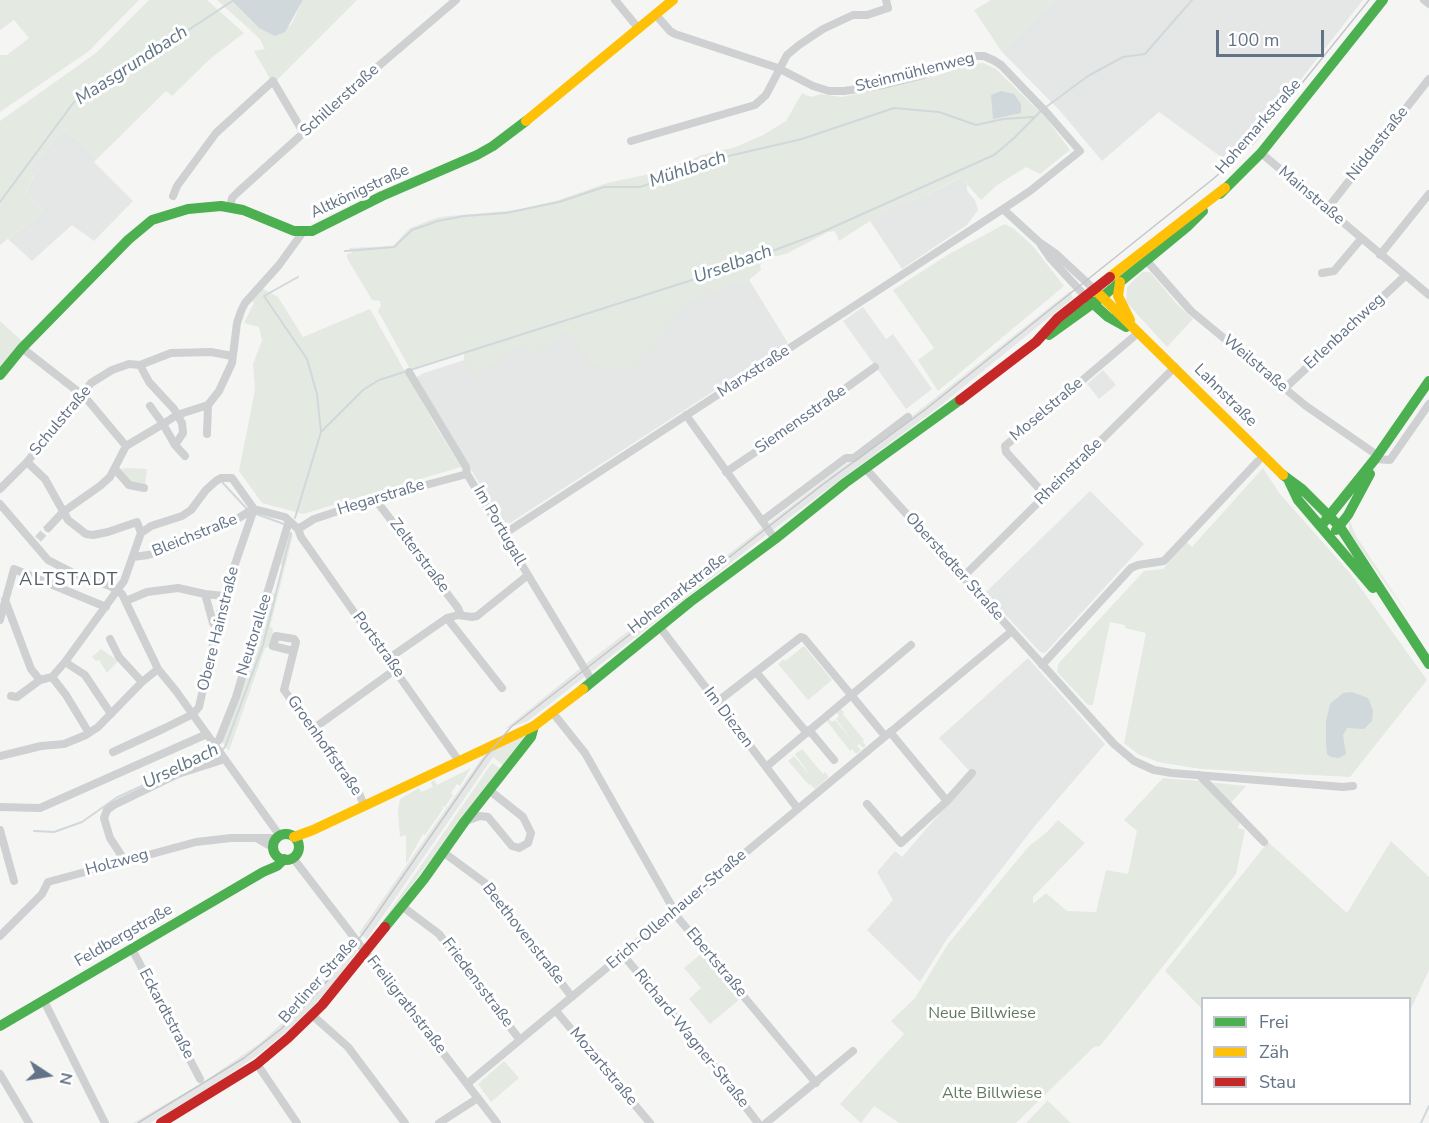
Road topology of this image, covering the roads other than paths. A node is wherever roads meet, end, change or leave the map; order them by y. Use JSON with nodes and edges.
{"nodes":[{"id":1,"x":456,"y":0,"type":"edge"},
{"id":2,"x":615,"y":0,"type":"edge"},
{"id":3,"x":673,"y":0,"type":"edge"},
{"id":4,"x":1383,"y":0,"type":"edge"},
{"id":5,"x":1424,"y":0,"type":"edge"},
{"id":6,"x":887,"y":4,"type":"edge"},
{"id":7,"x":1429,"y":4,"type":"edge"},
{"id":8,"x":656,"y":15,"type":"junction"},
{"id":9,"x":639,"y":29,"type":"junction"},
{"id":10,"x":778,"y":68,"type":"junction"},
{"id":11,"x":1429,"y":79,"type":"edge"},
{"id":12,"x":303,"y":132,"type":"junction"},
{"id":13,"x":631,"y":141,"type":"dead end"},
{"id":14,"x":1080,"y":151,"type":"joint"},
{"id":15,"x":1261,"y":153,"type":"junction"},
{"id":16,"x":1225,"y":188,"type":"junction"},
{"id":17,"x":1429,"y":194,"type":"edge"},
{"id":18,"x":174,"y":196,"type":"dead end"},
{"id":19,"x":230,"y":207,"type":"junction"},
{"id":20,"x":1003,"y":208,"type":"junction"},
{"id":21,"x":1327,"y":209,"type":"junction"},
{"id":22,"x":303,"y":232,"type":"junction"},
{"id":23,"x":1361,"y":239,"type":"junction"},
{"id":24,"x":1380,"y":255,"type":"junction"},
{"id":25,"x":1146,"y":260,"type":"junction"},
{"id":26,"x":1322,"y":273,"type":"dead end"},
{"id":27,"x":1405,"y":276,"type":"junction"},
{"id":28,"x":1120,"y":282,"type":"junction"},
{"id":29,"x":1429,"y":295,"type":"edge"},
{"id":30,"x":1094,"y":297,"type":"junction"},
{"id":31,"x":1138,"y":333,"type":"junction"},
{"id":32,"x":1036,"y":342,"type":"junction"},
{"id":33,"x":22,"y":348,"type":"junction"},
{"id":34,"x":232,"y":356,"type":"junction"},
{"id":35,"x":140,"y":365,"type":"junction"},
{"id":36,"x":875,"y":367,"type":"dead end"},
{"id":37,"x":1175,"y":367,"type":"junction"},
{"id":38,"x":408,"y":372,"type":"dead end"},
{"id":39,"x":0,"y":375,"type":"edge"},
{"id":40,"x":1429,"y":381,"type":"edge"},
{"id":41,"x":1284,"y":389,"type":"junction"},
{"id":42,"x":81,"y":394,"type":"junction"},
{"id":43,"x":1429,"y":404,"type":"edge"},
{"id":44,"x":208,"y":405,"type":"junction"},
{"id":45,"x":150,"y":406,"type":"dead end"},
{"id":46,"x":177,"y":415,"type":"junction"},
{"id":47,"x":686,"y":415,"type":"junction"},
{"id":48,"x":908,"y":417,"type":"dead end"},
{"id":49,"x":163,"y":424,"type":"junction"},
{"id":50,"x":207,"y":434,"type":"dead end"},
{"id":51,"x":175,"y":445,"type":"junction"},
{"id":52,"x":126,"y":446,"type":"junction"},
{"id":53,"x":185,"y":456,"type":"dead end"},
{"id":54,"x":1376,"y":457,"type":"junction"},
{"id":55,"x":1258,"y":460,"type":"dead end"},
{"id":56,"x":27,"y":462,"type":"junction"},
{"id":57,"x":116,"y":469,"type":"junction"},
{"id":58,"x":866,"y":469,"type":"junction"},
{"id":59,"x":726,"y":472,"type":"junction"},
{"id":60,"x":467,"y":474,"type":"junction"},
{"id":61,"x":1289,"y":481,"type":"junction"},
{"id":62,"x":144,"y":488,"type":"dead end"},
{"id":63,"x":0,"y":489,"type":"edge"},
{"id":64,"x":1045,"y":495,"type":"junction"},
{"id":65,"x":375,"y":499,"type":"junction"},
{"id":66,"x":0,"y":504,"type":"edge"},
{"id":67,"x":254,"y":508,"type":"junction"},
{"id":68,"x":63,"y":512,"type":"junction"},
{"id":69,"x":1330,"y":517,"type":"junction"},
{"id":70,"x":289,"y":521,"type":"junction"},
{"id":71,"x":762,"y":521,"type":"junction"},
{"id":72,"x":1321,"y":526,"type":"junction"},
{"id":73,"x":1340,"y":527,"type":"junction"},
{"id":74,"x":48,"y":528,"type":"tunnel mouth"},
{"id":75,"x":298,"y":529,"type":"junction"},
{"id":76,"x":141,"y":533,"type":"junction"},
{"id":77,"x":504,"y":534,"type":"junction"},
{"id":78,"x":1329,"y":536,"type":"junction"},
{"id":79,"x":775,"y":539,"type":"junction"},
{"id":80,"x":133,"y":557,"type":"junction"},
{"id":81,"x":528,"y":575,"type":"junction"},
{"id":82,"x":963,"y":577,"type":"junction"},
{"id":83,"x":118,"y":590,"type":"junction"},
{"id":84,"x":205,"y":594,"type":"junction"},
{"id":85,"x":224,"y":596,"type":"junction"},
{"id":86,"x":126,"y":601,"type":"junction"},
{"id":87,"x":106,"y":607,"type":"junction"},
{"id":88,"x":1395,"y":613,"type":"junction"},
{"id":89,"x":3,"y":614,"type":"edge"},
{"id":90,"x":460,"y":615,"type":"junction"},
{"id":91,"x":447,"y":618,"type":"junction"},
{"id":92,"x":659,"y":626,"type":"junction"},
{"id":93,"x":218,"y":627,"type":"junction"},
{"id":94,"x":1012,"y":631,"type":"junction"},
{"id":95,"x":110,"y":639,"type":"dead end"},
{"id":96,"x":911,"y":645,"type":"dead end"},
{"id":97,"x":293,"y":651,"type":"dead end"},
{"id":98,"x":388,"y":659,"type":"junction"},
{"id":99,"x":65,"y":662,"type":"junction"},
{"id":100,"x":1429,"y":664,"type":"edge"},
{"id":101,"x":1042,"y":665,"type":"junction"},
{"id":102,"x":158,"y":669,"type":"junction"},
{"id":103,"x":396,"y":669,"type":"junction"},
{"id":104,"x":756,"y":672,"type":"junction"},
{"id":105,"x":51,"y":677,"type":"junction"},
{"id":106,"x":40,"y":680,"type":"junction"},
{"id":107,"x":592,"y":681,"type":"junction"},
{"id":108,"x":142,"y":682,"type":"junction"},
{"id":109,"x":502,"y":688,"type":"dead end"},
{"id":110,"x":851,"y":695,"type":"junction"},
{"id":111,"x":11,"y":696,"type":"dead end"},
{"id":112,"x":717,"y":702,"type":"junction"},
{"id":113,"x":554,"y":713,"type":"junction"},
{"id":114,"x":111,"y":714,"type":"junction"},
{"id":115,"x":193,"y":714,"type":"junction"},
{"id":116,"x":534,"y":726,"type":"junction"},
{"id":117,"x":313,"y":729,"type":"junction"},
{"id":118,"x":808,"y":731,"type":"junction"},
{"id":119,"x":89,"y":733,"type":"junction"},
{"id":120,"x":207,"y":734,"type":"junction"},
{"id":121,"x":888,"y":734,"type":"junction"},
{"id":122,"x":219,"y":751,"type":"junction"},
{"id":123,"x":112,"y":752,"type":"dead end"},
{"id":124,"x":0,"y":756,"type":"edge"},
{"id":125,"x":459,"y":760,"type":"junction"},
{"id":126,"x":834,"y":760,"type":"dead end"},
{"id":127,"x":766,"y":767,"type":"junction"},
{"id":128,"x":972,"y":773,"type":"dead end"},
{"id":129,"x":1199,"y":775,"type":"junction"},
{"id":130,"x":1353,"y":786,"type":"dead end"},
{"id":131,"x":489,"y":790,"type":"junction"},
{"id":132,"x":947,"y":801,"type":"junction"},
{"id":133,"x":867,"y":804,"type":"dead end"},
{"id":134,"x":364,"y":805,"type":"junction"},
{"id":135,"x":0,"y":807,"type":"edge"},
{"id":136,"x":798,"y":809,"type":"junction"},
{"id":137,"x":268,"y":821,"type":"junction"},
{"id":138,"x":465,"y":822,"type":"junction"},
{"id":139,"x":0,"y":830,"type":"edge"},
{"id":140,"x":260,"y":838,"type":"junction"},
{"id":141,"x":296,"y":840,"type":"junction"},
{"id":142,"x":1264,"y":842,"type":"dead end"},
{"id":143,"x":277,"y":844,"type":"junction"},
{"id":144,"x":443,"y":852,"type":"junction"},
{"id":145,"x":289,"y":859,"type":"junction"},
{"id":146,"x":125,"y":861,"type":"junction"},
{"id":147,"x":263,"y":872,"type":"junction"},
{"id":148,"x":14,"y":881,"type":"dead end"},
{"id":149,"x":403,"y":907,"type":"junction"},
{"id":150,"x":675,"y":911,"type":"junction"},
{"id":151,"x":0,"y":936,"type":"edge"},
{"id":152,"x":132,"y":949,"type":"junction"},
{"id":153,"x":366,"y":952,"type":"junction"},
{"id":154,"x":623,"y":955,"type":"junction"},
{"id":155,"x":572,"y":997,"type":"junction"},
{"id":156,"x":44,"y":1001,"type":"junction"},
{"id":157,"x":556,"y":1011,"type":"junction"},
{"id":158,"x":312,"y":1015,"type":"junction"},
{"id":159,"x":0,"y":1026,"type":"edge"},
{"id":160,"x":520,"y":1040,"type":"junction"},
{"id":161,"x":853,"y":1052,"type":"dead end"},
{"id":162,"x":257,"y":1064,"type":"junction"},
{"id":163,"x":0,"y":1074,"type":"edge"},
{"id":164,"x":200,"y":1079,"type":"dead end"},
{"id":165,"x":816,"y":1083,"type":"junction"},
{"id":166,"x":467,"y":1084,"type":"junction"},
{"id":167,"x":478,"y":1098,"type":"junction"},
{"id":168,"x":29,"y":1123,"type":"edge"},
{"id":169,"x":105,"y":1123,"type":"edge"},
{"id":170,"x":161,"y":1123,"type":"edge"},
{"id":171,"x":297,"y":1123,"type":"edge"},
{"id":172,"x":405,"y":1123,"type":"edge"},
{"id":173,"x":439,"y":1123,"type":"edge"},
{"id":174,"x":497,"y":1123,"type":"edge"},
{"id":175,"x":650,"y":1123,"type":"edge"},
{"id":176,"x":758,"y":1123,"type":"edge"},
{"id":177,"x":766,"y":1123,"type":"edge"}],
"edges":[{"from":1,"to":12,"type":"street","name":"Schillerstraße"},
{"from":2,"to":9,"type":"street"},
{"from":3,"to":8,"type":"street","name":"Altkönigstraße"},
{"from":4,"to":15,"type":"street","name":"Hohemarkstraße"},
{"from":5,"to":7,"type":"street"},
{"from":6,"to":10,"type":"street"},
{"from":8,"to":9,"type":"street","name":"Altkönigstraße"},
{"from":8,"to":10,"type":"street","name":"Steinmühlenweg"},
{"from":9,"to":22,"type":"street","name":"Altkönigstraße"},
{"from":10,"to":13,"type":"street"},
{"from":10,"to":14,"type":"street","name":"Steinmühlenweg"},
{"from":11,"to":21,"type":"street","name":"Niddastraße"},
{"from":12,"to":18,"type":"street"},
{"from":12,"to":19,"type":"street","name":"Schillerstraße"},
{"from":14,"to":20,"type":"street","name":"Marxstraße"},
{"from":15,"to":16,"type":"street","name":"Hohemarkstraße"},
{"from":15,"to":21,"type":"street","name":"Mainstraße"},
{"from":16,"to":25,"type":"street","name":"Hohemarkstraße"},
{"from":16,"to":30,"type":"street","name":"Hohemarkstraße"},
{"from":17,"to":24,"type":"street"},
{"from":19,"to":22,"type":"street","name":"Altkönigstraße"},
{"from":19,"to":33,"type":"street","name":"Altkönigstraße"},
{"from":20,"to":30,"type":"street"},
{"from":20,"to":47,"type":"street","name":"Marxstraße"},
{"from":21,"to":23,"type":"street","name":"Mainstraße"},
{"from":22,"to":34,"type":"street"},
{"from":23,"to":24,"type":"street","name":"Mainstraße"},
{"from":23,"to":26,"type":"street"},
{"from":24,"to":27,"type":"street","name":"Mainstraße"},
{"from":25,"to":28,"type":"street","name":"Hohemarkstraße"},
{"from":25,"to":41,"type":"street","name":"Weilstraße"},
{"from":27,"to":29,"type":"street","name":"Mainstraße"},
{"from":27,"to":41,"type":"street","name":"Erlenbachweg"},
{"from":28,"to":30,"type":"street","name":"Hohemarkstraße"},
{"from":28,"to":31,"type":"street","name":"Lahnstraße"},
{"from":30,"to":31,"type":"street","name":"Lahnstraße"},
{"from":30,"to":32,"type":"street","name":"Hohemarkstraße"},
{"from":30,"to":32,"type":"street","name":"Hohemarkstraße"},
{"from":31,"to":37,"type":"street","name":"Lahnstraße"},
{"from":31,"to":64,"type":"street","name":"Moselstraße"},
{"from":32,"to":58,"type":"street","name":"Hohemarkstraße"},
{"from":33,"to":39,"type":"street","name":"Altkönigstraße"},
{"from":33,"to":42,"type":"street"},
{"from":34,"to":35,"type":"street","name":"Schulstraße"},
{"from":34,"to":44,"type":"street"},
{"from":35,"to":42,"type":"street","name":"Schulstraße"},
{"from":35,"to":46,"type":"street"},
{"from":36,"to":59,"type":"street","name":"Siemensstraße"},
{"from":37,"to":61,"type":"street","name":"Lahnstraße"},
{"from":37,"to":64,"type":"street","name":"Rheinstraße"},
{"from":38,"to":60,"type":"street","name":"Im Portugall"},
{"from":40,"to":54,"type":"street"},
{"from":41,"to":54,"type":"street","name":"Weilstraße"},
{"from":42,"to":52,"type":"street"},
{"from":42,"to":56,"type":"street","name":"Schulstraße"},
{"from":43,"to":54,"type":"street"},
{"from":44,"to":46,"type":"street"},
{"from":44,"to":50,"type":"street"},
{"from":45,"to":49,"type":"street"},
{"from":46,"to":49,"type":"street"},
{"from":46,"to":51,"type":"street"},
{"from":47,"to":59,"type":"street"},
{"from":47,"to":77,"type":"street","name":"Marxstraße"},
{"from":48,"to":71,"type":"street"},
{"from":49,"to":51,"type":"street"},
{"from":49,"to":52,"type":"street"},
{"from":51,"to":53,"type":"street"},
{"from":52,"to":57,"type":"street"},
{"from":54,"to":69,"type":"street"},
{"from":54,"to":73,"type":"street"},
{"from":55,"to":101,"type":"street"},
{"from":56,"to":63,"type":"street","name":"Schulstraße"},
{"from":56,"to":68,"type":"street"},
{"from":57,"to":62,"type":"street"},
{"from":57,"to":68,"type":"street"},
{"from":58,"to":79,"type":"street","name":"Hohemarkstraße"},
{"from":58,"to":82,"type":"street","name":"Oberstedter Straße"},
{"from":59,"to":71,"type":"street"},
{"from":60,"to":65,"type":"street","name":"Hegarstraße"},
{"from":60,"to":77,"type":"street","name":"Im Portugall"},
{"from":61,"to":69,"type":"street","name":"Lahnstraße"},
{"from":61,"to":72,"type":"street","name":"Lahnstraße"},
{"from":64,"to":82,"type":"street","name":"Rheinstraße"},
{"from":65,"to":75,"type":"street","name":"Hegarstraße"},
{"from":65,"to":90,"type":"street","name":"Zelterstraße"},
{"from":66,"to":83,"type":"street"},
{"from":67,"to":70,"type":"street"},
{"from":67,"to":76,"type":"street"},
{"from":67,"to":80,"type":"street","name":"Bleichstraße"},
{"from":67,"to":85,"type":"street","name":"Obere Hainstraße"},
{"from":68,"to":74,"type":"street"},
{"from":68,"to":76,"type":"street"},
{"from":69,"to":72,"type":"street"},
{"from":69,"to":73,"type":"street","name":"Lahnstraße"},
{"from":70,"to":75,"type":"street","name":"Portstraße"},
{"from":70,"to":122,"type":"street","name":"Neutorallee"},
{"from":71,"to":79,"type":"street"},
{"from":72,"to":78,"type":"street","name":"Lahnstraße"},
{"from":73,"to":78,"type":"street"},
{"from":73,"to":88,"type":"street","name":"Lahnstraße"},
{"from":75,"to":98,"type":"street","name":"Portstraße"},
{"from":76,"to":80,"type":"street"},
{"from":77,"to":81,"type":"street","name":"Im Portugall"},
{"from":78,"to":88,"type":"street","name":"Lahnstraße"},
{"from":79,"to":92,"type":"street","name":"Hohemarkstraße"},
{"from":80,"to":83,"type":"street"},
{"from":81,"to":90,"type":"street"},
{"from":81,"to":107,"type":"street","name":"Im Portugall"},
{"from":82,"to":94,"type":"street","name":"Oberstedter Straße"},
{"from":83,"to":86,"type":"street"},
{"from":83,"to":87,"type":"street"},
{"from":84,"to":85,"type":"street"},
{"from":84,"to":86,"type":"street"},
{"from":84,"to":93,"type":"street"},
{"from":85,"to":93,"type":"street","name":"Obere Hainstraße"},
{"from":86,"to":102,"type":"street"},
{"from":87,"to":89,"type":"street"},
{"from":87,"to":99,"type":"street"},
{"from":88,"to":100,"type":"street","name":"Lahnstraße"},
{"from":89,"to":106,"type":"street"},
{"from":90,"to":91,"type":"street"},
{"from":91,"to":98,"type":"street"},
{"from":91,"to":109,"type":"street"},
{"from":92,"to":107,"type":"street","name":"Hohemarkstraße"},
{"from":92,"to":112,"type":"street","name":"Im Diezen"},
{"from":93,"to":115,"type":"street","name":"Obere Hainstraße"},
{"from":94,"to":101,"type":"street","name":"Oberstedter Straße"},
{"from":94,"to":121,"type":"street","name":"Erich-Ollenhauer-Straße"},
{"from":95,"to":108,"type":"street"},
{"from":96,"to":110,"type":"street"},
{"from":97,"to":117,"type":"street","name":"Groenhoffstraße"},
{"from":98,"to":103,"type":"street","name":"Portstraße"},
{"from":99,"to":105,"type":"street"},
{"from":99,"to":114,"type":"street"},
{"from":101,"to":129,"type":"street","name":"Oberstedter Straße"},
{"from":102,"to":108,"type":"street"},
{"from":102,"to":115,"type":"street"},
{"from":103,"to":117,"type":"street"},
{"from":103,"to":125,"type":"street","name":"Portstraße"},
{"from":104,"to":110,"type":"street"},
{"from":104,"to":112,"type":"street"},
{"from":104,"to":118,"type":"street"},
{"from":105,"to":106,"type":"street"},
{"from":105,"to":119,"type":"street"},
{"from":106,"to":111,"type":"street"},
{"from":107,"to":113,"type":"street","name":"Hohemarkstraße"},
{"from":108,"to":114,"type":"street"},
{"from":110,"to":118,"type":"street"},
{"from":110,"to":121,"type":"street"},
{"from":112,"to":127,"type":"street","name":"Im Diezen"},
{"from":113,"to":116,"type":"street","name":"Hohemarkstraße"},
{"from":113,"to":150,"type":"street","name":"Ebertstraße"},
{"from":114,"to":119,"type":"street"},
{"from":115,"to":120,"type":"street"},
{"from":115,"to":123,"type":"street"},
{"from":116,"to":125,"type":"street","name":"Hohemarkstraße"},
{"from":116,"to":131,"type":"street","name":"Berliner Straße"},
{"from":117,"to":134,"type":"street","name":"Groenhoffstraße"},
{"from":118,"to":126,"type":"street"},
{"from":118,"to":127,"type":"street"},
{"from":119,"to":124,"type":"street"},
{"from":120,"to":122,"type":"street"},
{"from":120,"to":135,"type":"street"},
{"from":121,"to":132,"type":"street"},
{"from":121,"to":136,"type":"street","name":"Erich-Ollenhauer-Straße"},
{"from":122,"to":137,"type":"street"},
{"from":122,"to":146,"type":"street"},
{"from":125,"to":134,"type":"street","name":"Hohemarkstraße"},
{"from":127,"to":136,"type":"street","name":"Im Diezen"},
{"from":128,"to":132,"type":"street"},
{"from":129,"to":130,"type":"street","name":"Oberstedter Straße"},
{"from":129,"to":142,"type":"street"},
{"from":131,"to":138,"type":"street","name":"Berliner Straße"},
{"from":131,"to":138,"type":"street"},
{"from":132,"to":133,"type":"street"},
{"from":134,"to":141,"type":"street","name":"Hohemarkstraße"},
{"from":136,"to":150,"type":"street","name":"Erich-Ollenhauer-Straße"},
{"from":137,"to":140,"type":"street"},
{"from":137,"to":143,"type":"street"},
{"from":138,"to":144,"type":"street","name":"Berliner Straße"},
{"from":139,"to":148,"type":"street"},
{"from":140,"to":143,"type":"street","name":"Holzweg"},
{"from":140,"to":146,"type":"street","name":"Holzweg"},
{"from":141,"to":143,"type":"street"},
{"from":141,"to":145,"type":"street"},
{"from":143,"to":145,"type":"street"},
{"from":143,"to":147,"type":"street","name":"Feldbergstraße"},
{"from":144,"to":149,"type":"street","name":"Berliner Straße"},
{"from":144,"to":155,"type":"street","name":"Beethovenstraße"},
{"from":145,"to":147,"type":"street","name":"Feldbergstraße"},
{"from":145,"to":153,"type":"street","name":"Freiligrathstraße"},
{"from":146,"to":151,"type":"street","name":"Holzweg"},
{"from":147,"to":152,"type":"street","name":"Feldbergstraße"},
{"from":149,"to":153,"type":"street","name":"Berliner Straße"},
{"from":149,"to":160,"type":"street","name":"Friedensstraße"},
{"from":150,"to":154,"type":"street","name":"Erich-Ollenhauer-Straße"},
{"from":150,"to":165,"type":"street","name":"Ebertstraße"},
{"from":152,"to":156,"type":"street","name":"Feldbergstraße"},
{"from":152,"to":164,"type":"street","name":"Eckardtstraße"},
{"from":153,"to":158,"type":"street","name":"Berliner Straße"},
{"from":153,"to":166,"type":"street","name":"Freiligrathstraße"},
{"from":154,"to":155,"type":"street","name":"Erich-Ollenhauer-Straße"},
{"from":154,"to":176,"type":"street","name":"Richard-Wagner-Straße"},
{"from":155,"to":157,"type":"street","name":"Erich-Ollenhauer-Straße"},
{"from":156,"to":159,"type":"street","name":"Feldbergstraße"},
{"from":156,"to":169,"type":"street"},
{"from":157,"to":160,"type":"street","name":"Erich-Ollenhauer-Straße"},
{"from":157,"to":175,"type":"street","name":"Mozartstraße"},
{"from":158,"to":162,"type":"street","name":"Berliner Straße"},
{"from":158,"to":172,"type":"street"},
{"from":160,"to":166,"type":"street","name":"Erich-Ollenhauer-Straße"},
{"from":161,"to":165,"type":"street"},
{"from":162,"to":170,"type":"street","name":"Berliner Straße"},
{"from":162,"to":171,"type":"street"},
{"from":163,"to":168,"type":"street"},
{"from":165,"to":177,"type":"street"},
{"from":166,"to":167,"type":"street","name":"Freiligrathstraße"},
{"from":167,"to":173,"type":"street"},
{"from":167,"to":174,"type":"street","name":"Freiligrathstraße"}]}
